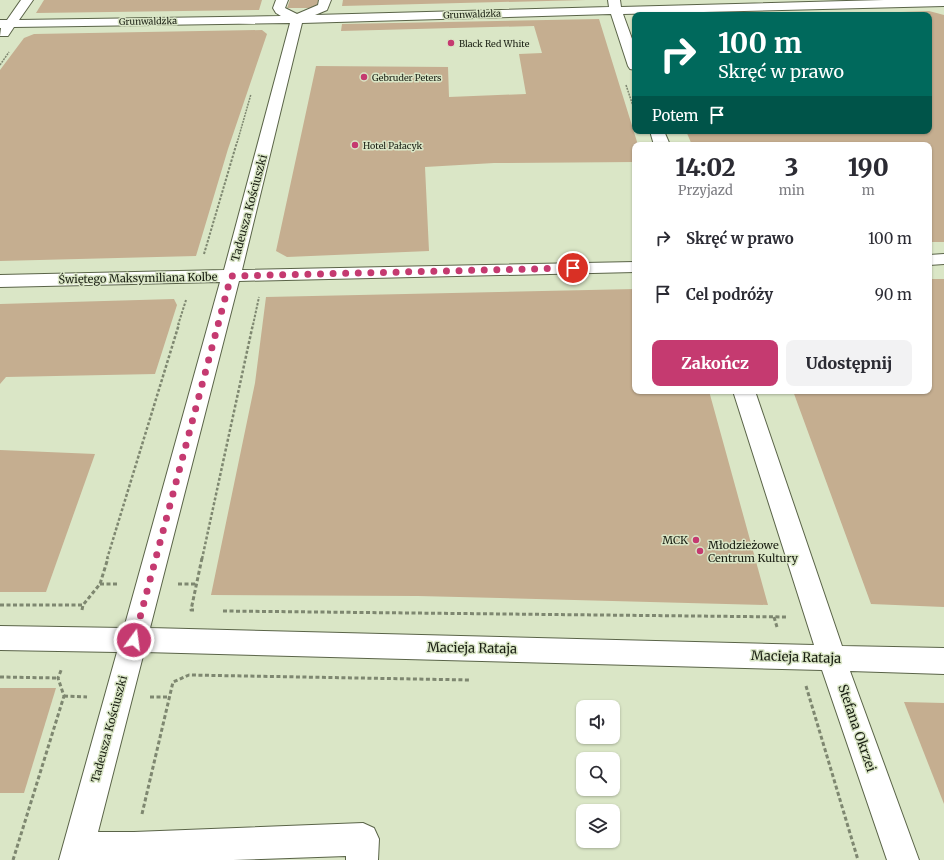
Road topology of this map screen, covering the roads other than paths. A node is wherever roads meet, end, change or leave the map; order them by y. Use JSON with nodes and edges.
{"nodes":[{"id":1,"x":27,"y":0,"type":"edge"},
{"id":2,"x":282,"y":0,"type":"edge"},
{"id":3,"x":325,"y":0,"type":"edge"},
{"id":4,"x":944,"y":2,"type":"edge"},
{"id":5,"x":615,"y":5,"type":"edge"},
{"id":6,"x":297,"y":19,"type":"junction"},
{"id":7,"x":5,"y":24,"type":"edge"},
{"id":8,"x":0,"y":38,"type":"edge"},
{"id":9,"x":632,"y":57,"type":"edge"},
{"id":10,"x":944,"y":259,"type":"edge"},
{"id":11,"x":932,"y":260,"type":"edge"},
{"id":12,"x":632,"y":267,"type":"edge"},
{"id":13,"x":231,"y":276,"type":"junction"},
{"id":14,"x":0,"y":280,"type":"edge"},
{"id":15,"x":745,"y":394,"type":"edge"},
{"id":16,"x":0,"y":638,"type":"edge"},
{"id":17,"x":134,"y":640,"type":"junction"},
{"id":18,"x":832,"y":658,"type":"junction"},
{"id":19,"x":944,"y":660,"type":"edge"},
{"id":20,"x":76,"y":854,"type":"edge"},
{"id":21,"x":362,"y":860,"type":"edge"},
{"id":22,"x":903,"y":860,"type":"edge"}],
"edges":[{"from":1,"to":7,"type":"street"},
{"from":2,"to":6,"type":"street"},
{"from":3,"to":6,"type":"street"},
{"from":4,"to":5,"type":"street","name":"Grunwaldzka"},
{"from":5,"to":6,"type":"street","name":"Grunwaldzka"},
{"from":5,"to":9,"type":"street"},
{"from":6,"to":7,"type":"street","name":"Grunwaldzka"},
{"from":6,"to":13,"type":"street","name":"Tadeusza Kościuszki"},
{"from":7,"to":8,"type":"street"},
{"from":10,"to":11,"type":"street"},
{"from":12,"to":13,"type":"street","name":"Świętego Maksymiliana Kolbe"},
{"from":13,"to":14,"type":"street","name":"Świętego Maksymiliana Kolbe"},
{"from":13,"to":17,"type":"street","name":"Tadeusza Kościuszki"},
{"from":15,"to":18,"type":"street","name":"Stefana Okrzei"},
{"from":16,"to":17,"type":"street","name":"Macieja Rataja"},
{"from":17,"to":18,"type":"street","name":"Macieja Rataja"},
{"from":17,"to":20,"type":"street","name":"Tadeusza Kościuszki"},
{"from":18,"to":19,"type":"street","name":"Macieja Rataja"},
{"from":18,"to":22,"type":"street","name":"Stefana Okrzei"},
{"from":20,"to":21,"type":"street"}]}
